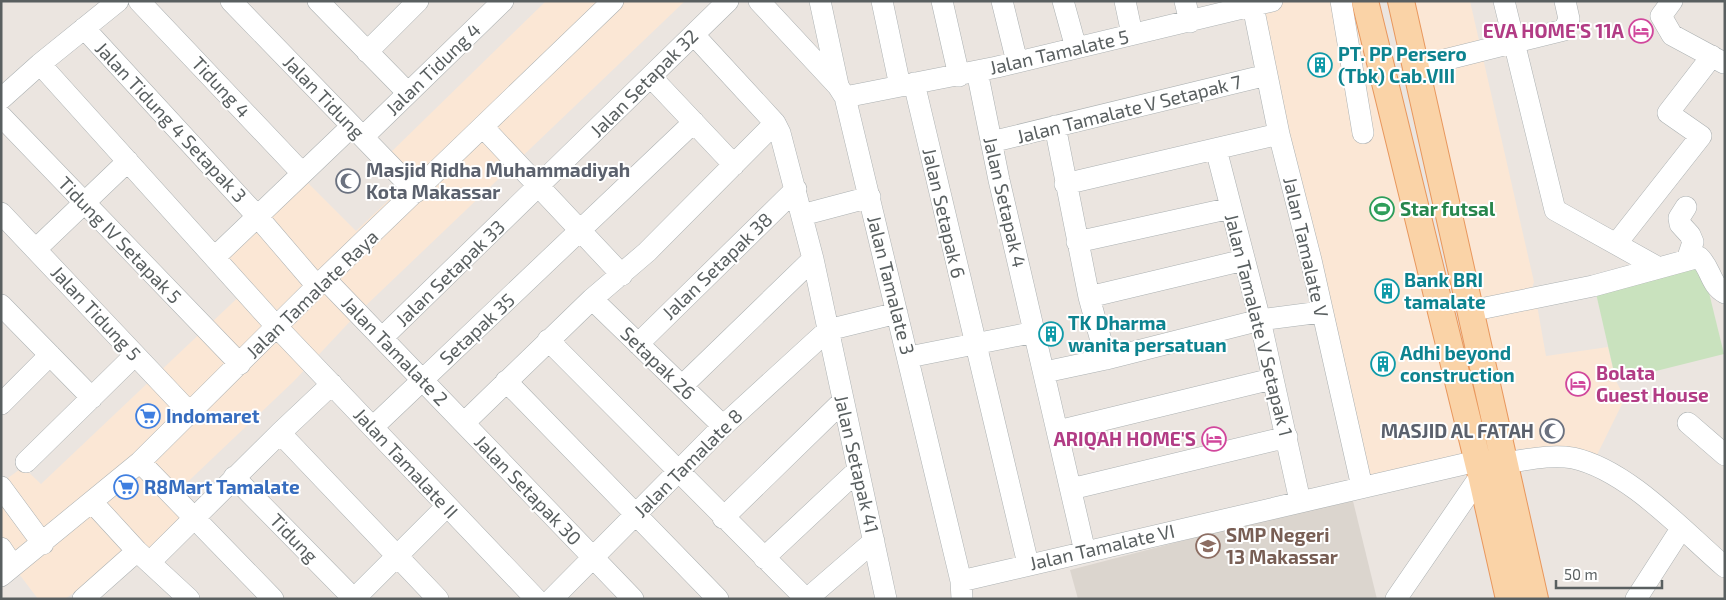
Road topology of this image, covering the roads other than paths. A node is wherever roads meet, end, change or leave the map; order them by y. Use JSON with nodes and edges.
{"nodes":[{"id":1,"x":118,"y":1,"type":"edge"},
{"id":2,"x":140,"y":1,"type":"edge"},
{"id":3,"x":231,"y":1,"type":"edge"},
{"id":4,"x":418,"y":1,"type":"edge"},
{"id":5,"x":503,"y":1,"type":"edge"},
{"id":6,"x":613,"y":1,"type":"edge"},
{"id":7,"x":728,"y":1,"type":"edge"},
{"id":8,"x":759,"y":1,"type":"edge"},
{"id":9,"x":820,"y":1,"type":"edge"},
{"id":10,"x":882,"y":1,"type":"edge"},
{"id":11,"x":942,"y":1,"type":"edge"},
{"id":12,"x":1002,"y":1,"type":"edge"},
{"id":13,"x":1063,"y":1,"type":"edge"},
{"id":14,"x":1125,"y":1,"type":"edge"},
{"id":15,"x":1341,"y":1,"type":"edge"},
{"id":16,"x":1365,"y":1,"type":"edge"},
{"id":17,"x":1401,"y":1,"type":"edge"},
{"id":18,"x":1504,"y":1,"type":"edge"},
{"id":19,"x":1565,"y":1,"type":"edge"},
{"id":20,"x":1672,"y":1,"type":"edge"},
{"id":21,"x":323,"y":3,"type":"edge"},
{"id":22,"x":1259,"y":3,"type":"edge"},
{"id":23,"x":1188,"y":11,"type":"edge"},
{"id":24,"x":84,"y":28,"type":"junction"},
{"id":25,"x":694,"y":34,"type":"junction"},
{"id":26,"x":1132,"y":34,"type":"junction"},
{"id":27,"x":1513,"y":44,"type":"junction"},
{"id":28,"x":1076,"y":48,"type":"junction"},
{"id":29,"x":367,"y":52,"type":"junction"},
{"id":30,"x":1719,"y":60,"type":"edge"},
{"id":31,"x":1018,"y":62,"type":"junction"},
{"id":32,"x":40,"y":64,"type":"junction"},
{"id":33,"x":1416,"y":67,"type":"junction"},
{"id":34,"x":968,"y":73,"type":"junction"},
{"id":35,"x":1267,"y":75,"type":"junction"},
{"id":36,"x":651,"y":77,"type":"junction"},
{"id":37,"x":907,"y":84,"type":"junction"},
{"id":38,"x":842,"y":91,"type":"junction"},
{"id":39,"x":408,"y":94,"type":"junction"},
{"id":40,"x":1,"y":99,"type":"edge"},
{"id":41,"x":1,"y":116,"type":"edge"},
{"id":42,"x":694,"y":122,"type":"junction"},
{"id":43,"x":775,"y":123,"type":"junction"},
{"id":44,"x":1055,"y":126,"type":"junction"},
{"id":45,"x":483,"y":127,"type":"junction"},
{"id":46,"x":357,"y":131,"type":"junction"},
{"id":47,"x":1363,"y":133,"type":"dead end"},
{"id":48,"x":1279,"y":134,"type":"junction"},
{"id":49,"x":991,"y":142,"type":"junction"},
{"id":50,"x":1216,"y":149,"type":"junction"},
{"id":51,"x":1436,"y":156,"type":"junction"},
{"id":52,"x":128,"y":161,"type":"junction"},
{"id":53,"x":734,"y":165,"type":"junction"},
{"id":54,"x":1406,"y":166,"type":"junction"},
{"id":55,"x":302,"y":173,"type":"junction"},
{"id":56,"x":1065,"y":184,"type":"junction"},
{"id":57,"x":539,"y":187,"type":"junction"},
{"id":58,"x":796,"y":189,"type":"junction"},
{"id":59,"x":416,"y":192,"type":"junction"},
{"id":60,"x":870,"y":197,"type":"junction"},
{"id":61,"x":84,"y":204,"type":"junction"},
{"id":62,"x":1686,"y":207,"type":"dead end"},
{"id":63,"x":1231,"y":208,"type":"junction"},
{"id":64,"x":802,"y":215,"type":"junction"},
{"id":65,"x":257,"y":216,"type":"junction"},
{"id":66,"x":5,"y":226,"type":"edge"},
{"id":67,"x":581,"y":231,"type":"junction"},
{"id":68,"x":1077,"y":242,"type":"junction"},
{"id":69,"x":1616,"y":244,"type":"junction"},
{"id":70,"x":36,"y":249,"type":"junction"},
{"id":71,"x":215,"y":257,"type":"junction"},
{"id":72,"x":813,"y":258,"type":"junction"},
{"id":73,"x":1244,"y":260,"type":"junction"},
{"id":74,"x":1687,"y":260,"type":"junction"},
{"id":75,"x":1659,"y":268,"type":"junction"},
{"id":76,"x":622,"y":275,"type":"junction"},
{"id":77,"x":321,"y":282,"type":"junction"},
{"id":78,"x":1725,"y":293,"type":"edge"},
{"id":79,"x":1089,"y":297,"type":"junction"},
{"id":80,"x":592,"y":299,"type":"junction"},
{"id":81,"x":1470,"y":311,"type":"junction"},
{"id":82,"x":4,"y":312,"type":"edge"},
{"id":83,"x":1321,"y":312,"type":"junction"},
{"id":84,"x":897,"y":313,"type":"junction"},
{"id":85,"x":1260,"y":320,"type":"junction"},
{"id":86,"x":278,"y":327,"type":"junction"},
{"id":87,"x":828,"y":330,"type":"junction"},
{"id":88,"x":1035,"y":332,"type":"junction"},
{"id":89,"x":382,"y":338,"type":"junction"},
{"id":90,"x":548,"y":340,"type":"junction"},
{"id":91,"x":974,"y":342,"type":"junction"},
{"id":92,"x":638,"y":344,"type":"junction"},
{"id":93,"x":50,"y":355,"type":"junction"},
{"id":94,"x":136,"y":355,"type":"junction"},
{"id":95,"x":909,"y":357,"type":"junction"},
{"id":96,"x":1106,"y":359,"type":"junction"},
{"id":97,"x":240,"y":364,"type":"junction"},
{"id":98,"x":1045,"y":372,"type":"junction"},
{"id":99,"x":1272,"y":379,"type":"junction"},
{"id":100,"x":422,"y":380,"type":"junction"},
{"id":101,"x":506,"y":381,"type":"junction"},
{"id":102,"x":332,"y":384,"type":"junction"},
{"id":103,"x":682,"y":386,"type":"junction"},
{"id":104,"x":92,"y":398,"type":"junction"},
{"id":105,"x":842,"y":401,"type":"junction"},
{"id":106,"x":1,"y":404,"type":"edge"},
{"id":107,"x":190,"y":413,"type":"junction"},
{"id":108,"x":464,"y":423,"type":"junction"},
{"id":109,"x":1688,"y":423,"type":"dead end"},
{"id":110,"x":724,"y":426,"type":"junction"},
{"id":111,"x":373,"y":427,"type":"junction"},
{"id":112,"x":1058,"y":431,"type":"junction"},
{"id":113,"x":280,"y":433,"type":"junction"},
{"id":114,"x":1287,"y":437,"type":"junction"},
{"id":115,"x":1723,"y":450,"type":"edge"},
{"id":116,"x":26,"y":462,"type":"dead end"},
{"id":117,"x":140,"y":462,"type":"junction"},
{"id":118,"x":1504,"y":463,"type":"junction"},
{"id":119,"x":1479,"y":468,"type":"junction"},
{"id":120,"x":858,"y":470,"type":"junction"},
{"id":121,"x":678,"y":472,"type":"junction"},
{"id":122,"x":234,"y":477,"type":"junction"},
{"id":123,"x":1,"y":487,"type":"edge"},
{"id":124,"x":1362,"y":487,"type":"junction"},
{"id":125,"x":1071,"y":489,"type":"junction"},
{"id":126,"x":1300,"y":501,"type":"junction"},
{"id":127,"x":92,"y":502,"type":"junction"},
{"id":128,"x":446,"y":506,"type":"junction"},
{"id":129,"x":636,"y":514,"type":"junction"},
{"id":130,"x":195,"y":518,"type":"junction"},
{"id":131,"x":723,"y":518,"type":"junction"},
{"id":132,"x":1681,"y":529,"type":"junction"},
{"id":133,"x":874,"y":541,"type":"junction"},
{"id":134,"x":43,"y":544,"type":"junction"},
{"id":135,"x":1,"y":548,"type":"edge"},
{"id":136,"x":1085,"y":552,"type":"junction"},
{"id":137,"x":397,"y":555,"type":"junction"},
{"id":138,"x":143,"y":556,"type":"junction"},
{"id":139,"x":592,"y":557,"type":"junction"},
{"id":140,"x":764,"y":558,"type":"junction"},
{"id":141,"x":1028,"y":564,"type":"junction"},
{"id":142,"x":1725,"y":566,"type":"edge"},
{"id":143,"x":7,"y":571,"type":"edge"},
{"id":144,"x":961,"y":590,"type":"edge"},
{"id":145,"x":182,"y":596,"type":"edge"},
{"id":146,"x":83,"y":599,"type":"edge"},
{"id":147,"x":273,"y":599,"type":"edge"},
{"id":148,"x":354,"y":599,"type":"edge"},
{"id":149,"x":438,"y":599,"type":"edge"},
{"id":150,"x":536,"y":599,"type":"edge"},
{"id":151,"x":552,"y":599,"type":"edge"},
{"id":152,"x":633,"y":599,"type":"edge"},
{"id":153,"x":718,"y":599,"type":"edge"},
{"id":154,"x":806,"y":599,"type":"edge"},
{"id":155,"x":886,"y":599,"type":"edge"},
{"id":156,"x":1396,"y":599,"type":"edge"},
{"id":157,"x":1509,"y":599,"type":"edge"},
{"id":158,"x":1535,"y":599,"type":"edge"},
{"id":159,"x":1636,"y":599,"type":"edge"}],
"edges":[{"from":1,"to":24,"type":"street"},
{"from":2,"to":55,"type":"street","name":"Tidung 4"},
{"from":3,"to":46,"type":"street","name":"Jalan Tidung"},
{"from":4,"to":29,"type":"street"},
{"from":5,"to":39,"type":"street","name":"Jalan Tidung 4"},
{"from":6,"to":45,"type":"street","name":"Jalan Tamalate Raya"},
{"from":7,"to":25,"type":"street","name":"Jalan Setapak 32"},
{"from":8,"to":38,"type":"street","name":"Jalan Tamalate 3"},
{"from":9,"to":38,"type":"street"},
{"from":10,"to":37,"type":"street","name":"Jalan Setapak 6"},
{"from":11,"to":34,"type":"street","name":"Jalan Setapak 4"},
{"from":12,"to":31,"type":"street"},
{"from":13,"to":28,"type":"street"},
{"from":14,"to":26,"type":"street"},
{"from":15,"to":47,"type":"street"},
{"from":16,"to":54,"type":"main road"},
{"from":17,"to":33,"type":"main road"},
{"from":18,"to":27,"type":"street"},
{"from":19,"to":27,"type":"street"},
{"from":20,"to":30,"type":"street"},
{"from":21,"to":29,"type":"street"},
{"from":22,"to":23,"type":"street","name":"Jalan Tamalate 5"},
{"from":22,"to":35,"type":"street","name":"Jalan Tamalate V"},
{"from":23,"to":26,"type":"street","name":"Jalan Tamalate 5"},
{"from":24,"to":32,"type":"street"},
{"from":24,"to":65,"type":"street","name":"Jalan Tidung 4 Setapak 3"},
{"from":25,"to":36,"type":"street","name":"Jalan Setapak 32"},
{"from":25,"to":43,"type":"street"},
{"from":26,"to":28,"type":"street","name":"Jalan Tamalate 5"},
{"from":27,"to":33,"type":"street"},
{"from":27,"to":69,"type":"street"},
{"from":28,"to":31,"type":"street","name":"Jalan Tamalate 5"},
{"from":29,"to":39,"type":"street"},
{"from":30,"to":69,"type":"street"},
{"from":31,"to":34,"type":"street","name":"Jalan Tamalate 5"},
{"from":32,"to":40,"type":"street"},
{"from":32,"to":52,"type":"street","name":"Jalan Tamalate II"},
{"from":33,"to":51,"type":"main road"},
{"from":34,"to":37,"type":"street","name":"Jalan Tamalate 5"},
{"from":34,"to":49,"type":"street","name":"Jalan Setapak 4"},
{"from":35,"to":44,"type":"street","name":"Jalan Tamalate V Setapak 7"},
{"from":35,"to":48,"type":"street","name":"Jalan Tamalate V"},
{"from":36,"to":42,"type":"street"},
{"from":36,"to":57,"type":"street","name":"Jalan Setapak 32"},
{"from":37,"to":38,"type":"street","name":"Jalan Tamalate 5"},
{"from":37,"to":91,"type":"street","name":"Jalan Setapak 6"},
{"from":38,"to":60,"type":"street","name":"Jalan Tamalate 3"},
{"from":39,"to":46,"type":"street","name":"Jalan Tidung 4"},
{"from":41,"to":61,"type":"street","name":"Tidung IV Setapak 5"},
{"from":42,"to":53,"type":"street"},
{"from":42,"to":67,"type":"street","name":"Setapak 35"},
{"from":43,"to":53,"type":"street"},
{"from":43,"to":58,"type":"street","name":"Jalan Setapak 41"},
{"from":44,"to":49,"type":"street","name":"Jalan Tamalate V Setapak 7"},
{"from":44,"to":56,"type":"street"},
{"from":45,"to":57,"type":"street"},
{"from":45,"to":59,"type":"street","name":"Jalan Tamalate Raya"},
{"from":46,"to":55,"type":"street","name":"Jalan Tidung 4"},
{"from":46,"to":59,"type":"street","name":"Jalan Tidung"},
{"from":48,"to":50,"type":"street"},
{"from":48,"to":83,"type":"street","name":"Jalan Tamalate V"},
{"from":49,"to":88,"type":"street","name":"Jalan Setapak 4"},
{"from":50,"to":56,"type":"street"},
{"from":50,"to":63,"type":"street","name":"Jalan Tamalate V Setapak 1"},
{"from":51,"to":54,"type":"main road"},
{"from":51,"to":81,"type":"main road"},
{"from":52,"to":61,"type":"street"},
{"from":52,"to":71,"type":"street","name":"Jalan Tamalate II"},
{"from":53,"to":76,"type":"street"},
{"from":54,"to":119,"type":"main road"},
{"from":55,"to":65,"type":"street","name":"Jalan Tidung 4"},
{"from":56,"to":68,"type":"street"},
{"from":57,"to":67,"type":"street"},
{"from":57,"to":89,"type":"street","name":"Jalan Setapak 33"},
{"from":58,"to":64,"type":"street","name":"Jalan Setapak 41"},
{"from":58,"to":92,"type":"street","name":"Jalan Setapak 38"},
{"from":59,"to":77,"type":"street","name":"Jalan Tamalate Raya"},
{"from":60,"to":64,"type":"street"},
{"from":60,"to":84,"type":"street","name":"Jalan Tamalate 3"},
{"from":61,"to":70,"type":"street"},
{"from":61,"to":97,"type":"street","name":"Tidung IV Setapak 5"},
{"from":62,"to":74,"type":"street"},
{"from":63,"to":68,"type":"street"},
{"from":63,"to":73,"type":"street","name":"Jalan Tamalate V Setapak 1"},
{"from":64,"to":72,"type":"street","name":"Jalan Setapak 41"},
{"from":65,"to":71,"type":"street","name":"Jalan Tidung 4"},
{"from":65,"to":77,"type":"street","name":"Jalan Tamalate 2"},
{"from":66,"to":70,"type":"street","name":"Jalan Tidung 5"},
{"from":67,"to":76,"type":"street"},
{"from":67,"to":100,"type":"street","name":"Setapak 35"},
{"from":68,"to":79,"type":"street"},
{"from":69,"to":75,"type":"street"},
{"from":70,"to":94,"type":"street","name":"Jalan Tidung 5"},
{"from":71,"to":86,"type":"street","name":"Jalan Tamalate II"},
{"from":72,"to":87,"type":"street","name":"Jalan Setapak 41"},
{"from":72,"to":103,"type":"street"},
{"from":73,"to":79,"type":"street"},
{"from":73,"to":85,"type":"street","name":"Jalan Tamalate V Setapak 1"},
{"from":74,"to":75,"type":"street"},
{"from":74,"to":78,"type":"street"},
{"from":75,"to":81,"type":"street"},
{"from":76,"to":80,"type":"street"},
{"from":77,"to":86,"type":"street","name":"Jalan Tamalate Raya"},
{"from":77,"to":89,"type":"street","name":"Jalan Tamalate 2"},
{"from":79,"to":96,"type":"street"},
{"from":80,"to":90,"type":"street"},
{"from":80,"to":92,"type":"street","name":"Setapak 26"},
{"from":81,"to":118,"type":"main road"},
{"from":82,"to":93,"type":"street"},
{"from":83,"to":85,"type":"street"},
{"from":83,"to":124,"type":"street","name":"Jalan Tamalate V"},
{"from":84,"to":87,"type":"street"},
{"from":84,"to":95,"type":"street","name":"Jalan Tamalate 3"},
{"from":85,"to":96,"type":"street"},
{"from":85,"to":99,"type":"street","name":"Jalan Tamalate V Setapak 1"},
{"from":86,"to":97,"type":"street","name":"Jalan Tamalate Raya"},
{"from":86,"to":102,"type":"street","name":"Jalan Tamalate II"},
{"from":87,"to":105,"type":"street","name":"Jalan Setapak 41"},
{"from":87,"to":110,"type":"street","name":"Jalan Tamalate 8"},
{"from":88,"to":91,"type":"street"},
{"from":88,"to":98,"type":"street","name":"Jalan Setapak 4"},
{"from":89,"to":100,"type":"street","name":"Jalan Tamalate 2"},
{"from":90,"to":101,"type":"street"},
{"from":90,"to":121,"type":"street"},
{"from":91,"to":95,"type":"street"},
{"from":91,"to":141,"type":"street","name":"Jalan Setapak 6"},
{"from":92,"to":103,"type":"street","name":"Setapak 26"},
{"from":93,"to":104,"type":"street"},
{"from":93,"to":106,"type":"street"},
{"from":94,"to":104,"type":"street"},
{"from":94,"to":107,"type":"street","name":"Jalan Tidung 5"},
{"from":95,"to":144,"type":"street","name":"Jalan Tamalate 3"},
{"from":96,"to":98,"type":"street"},
{"from":97,"to":107,"type":"street","name":"Jalan Tamalate Raya"},
{"from":98,"to":112,"type":"street","name":"Jalan Setapak 4"},
{"from":99,"to":112,"type":"street"},
{"from":99,"to":114,"type":"street","name":"Jalan Tamalate V Setapak 1"},
{"from":100,"to":108,"type":"street","name":"Jalan Tamalate 2"},
{"from":100,"to":111,"type":"street","name":"Setapak 35"},
{"from":101,"to":108,"type":"street"},
{"from":101,"to":129,"type":"street"},
{"from":102,"to":111,"type":"street","name":"Jalan Tamalate II"},
{"from":102,"to":113,"type":"street"},
{"from":103,"to":110,"type":"street","name":"Setapak 26"},
{"from":104,"to":116,"type":"street"},
{"from":105,"to":120,"type":"street","name":"Jalan Setapak 41"},
{"from":105,"to":131,"type":"street"},
{"from":107,"to":117,"type":"street","name":"Jalan Tamalate Raya"},
{"from":108,"to":139,"type":"street","name":"Jalan Setapak 30"},
{"from":109,"to":115,"type":"street"},
{"from":110,"to":121,"type":"street","name":"Jalan Tamalate 8"},
{"from":111,"to":128,"type":"street","name":"Jalan Tamalate II"},
{"from":112,"to":125,"type":"street","name":"Jalan Setapak 4"},
{"from":113,"to":122,"type":"street"},
{"from":113,"to":137,"type":"street"},
{"from":114,"to":125,"type":"street"},
{"from":114,"to":126,"type":"street","name":"Jalan Tamalate V Setapak 1"},
{"from":117,"to":127,"type":"street","name":"Jalan Tamalate Raya"},
{"from":117,"to":130,"type":"street"},
{"from":118,"to":132,"type":"street"},
{"from":118,"to":158,"type":"main road"},
{"from":119,"to":124,"type":"street","name":"Jalan Tamalate VI"},
{"from":119,"to":156,"type":"street"},
{"from":119,"to":157,"type":"main road"},
{"from":120,"to":133,"type":"street","name":"Jalan Setapak 41"},
{"from":120,"to":140,"type":"street"},
{"from":121,"to":129,"type":"street","name":"Jalan Tamalate 8"},
{"from":121,"to":131,"type":"street"},
{"from":122,"to":130,"type":"street"},
{"from":122,"to":148,"type":"street","name":"Tidung"},
{"from":123,"to":134,"type":"street"},
{"from":124,"to":126,"type":"street","name":"Jalan Tamalate VI"},
{"from":125,"to":136,"type":"street","name":"Jalan Setapak 4"},
{"from":126,"to":136,"type":"street","name":"Jalan Tamalate VI"},
{"from":127,"to":134,"type":"street","name":"Jalan Tamalate Raya"},
{"from":127,"to":138,"type":"street"},
{"from":128,"to":137,"type":"street"},
{"from":128,"to":150,"type":"street","name":"Jalan Tamalate II"},
{"from":129,"to":139,"type":"street","name":"Jalan Tamalate 8"},
{"from":129,"to":153,"type":"street"},
{"from":130,"to":138,"type":"street"},
{"from":130,"to":147,"type":"street"},
{"from":131,"to":140,"type":"street"},
{"from":132,"to":142,"type":"street"},
{"from":132,"to":159,"type":"street"},
{"from":133,"to":154,"type":"street"},
{"from":133,"to":155,"type":"street","name":"Jalan Setapak 41"},
{"from":134,"to":143,"type":"street","name":"Jalan Tamalate Raya"},
{"from":135,"to":143,"type":"street"},
{"from":136,"to":141,"type":"street","name":"Jalan Tamalate VI"},
{"from":137,"to":148,"type":"street"},
{"from":137,"to":149,"type":"street"},
{"from":138,"to":145,"type":"street"},
{"from":138,"to":146,"type":"street"},
{"from":139,"to":151,"type":"street","name":"Jalan Tamalate 8"},
{"from":139,"to":152,"type":"street","name":"Jalan Setapak 30"},
{"from":140,"to":154,"type":"street"},
{"from":141,"to":144,"type":"street","name":"Jalan Tamalate VI"}]}
